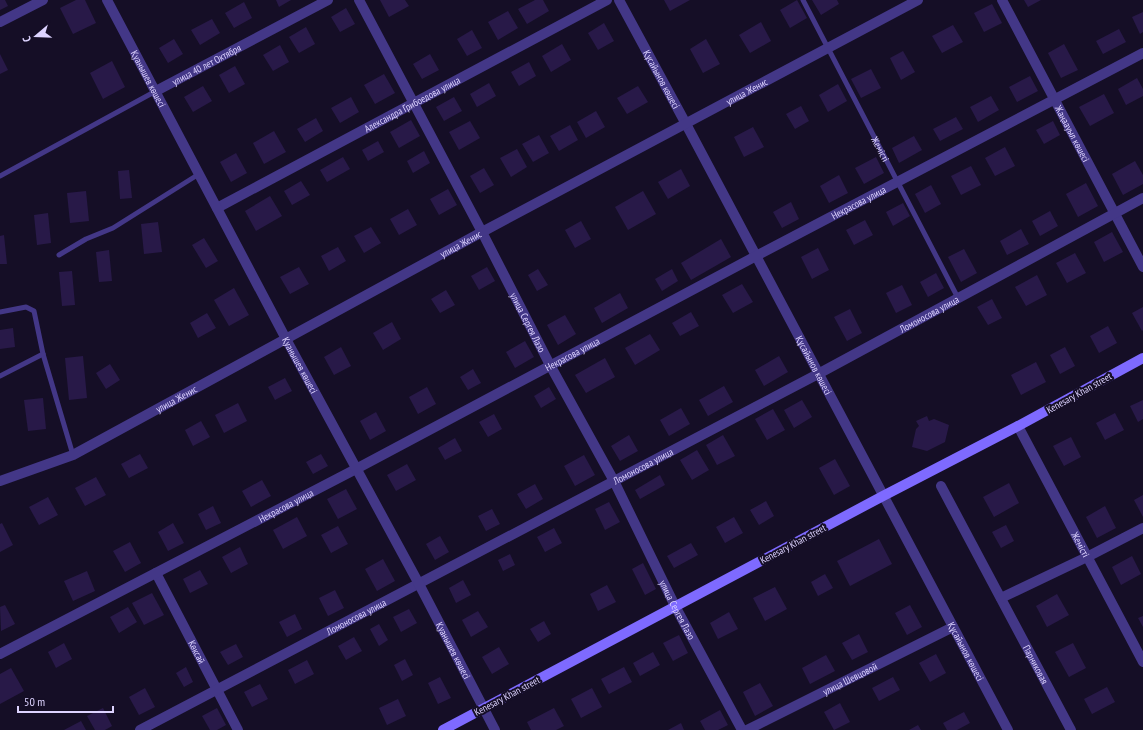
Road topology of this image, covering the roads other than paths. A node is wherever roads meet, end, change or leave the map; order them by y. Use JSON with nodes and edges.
{"nodes":[{"id":1,"x":43,"y":0,"type":"edge"},
{"id":2,"x":107,"y":0,"type":"edge"},
{"id":3,"x":328,"y":0,"type":"edge"},
{"id":4,"x":360,"y":0,"type":"edge"},
{"id":5,"x":606,"y":0,"type":"edge"},
{"id":6,"x":619,"y":0,"type":"edge"},
{"id":7,"x":803,"y":0,"type":"edge"},
{"id":8,"x":918,"y":0,"type":"edge"},
{"id":9,"x":1002,"y":0,"type":"edge"},
{"id":10,"x":0,"y":22,"type":"edge"},
{"id":11,"x":828,"y":48,"type":"junction"},
{"id":12,"x":1143,"y":53,"type":"edge"},
{"id":13,"x":156,"y":91,"type":"junction"},
{"id":14,"x":1055,"y":100,"type":"junction"},
{"id":15,"x":414,"y":102,"type":"junction"},
{"id":16,"x":686,"y":124,"type":"junction"},
{"id":17,"x":199,"y":174,"type":"junction"},
{"id":18,"x":0,"y":176,"type":"edge"},
{"id":19,"x":898,"y":182,"type":"junction"},
{"id":20,"x":1143,"y":198,"type":"edge"},
{"id":21,"x":217,"y":208,"type":"junction"},
{"id":22,"x":1115,"y":213,"type":"junction"},
{"id":23,"x":482,"y":232,"type":"junction"},
{"id":24,"x":59,"y":255,"type":"dead end"},
{"id":25,"x":756,"y":256,"type":"junction"},
{"id":26,"x":1143,"y":267,"type":"edge"},
{"id":27,"x":958,"y":298,"type":"junction"},
{"id":28,"x":0,"y":312,"type":"edge"},
{"id":29,"x":286,"y":339,"type":"junction"},
{"id":30,"x":43,"y":354,"type":"junction"},
{"id":31,"x":1143,"y":358,"type":"edge"},
{"id":32,"x":550,"y":366,"type":"junction"},
{"id":33,"x":818,"y":374,"type":"junction"},
{"id":34,"x":0,"y":376,"type":"edge"},
{"id":35,"x":1018,"y":426,"type":"junction"},
{"id":36,"x":73,"y":455,"type":"junction"},
{"id":37,"x":356,"y":469,"type":"junction"},
{"id":38,"x":0,"y":481,"type":"edge"},
{"id":39,"x":614,"y":481,"type":"junction"},
{"id":40,"x":941,"y":486,"type":"dead end"},
{"id":41,"x":883,"y":496,"type":"junction"},
{"id":42,"x":1143,"y":528,"type":"edge"},
{"id":43,"x":1087,"y":557,"type":"junction"},
{"id":44,"x":156,"y":573,"type":"junction"},
{"id":45,"x":419,"y":584,"type":"junction"},
{"id":46,"x":1001,"y":598,"type":"junction"},
{"id":47,"x":676,"y":606,"type":"junction"},
{"id":48,"x":952,"y":627,"type":"junction"},
{"id":49,"x":0,"y":654,"type":"edge"},
{"id":50,"x":1143,"y":662,"type":"edge"},
{"id":51,"x":218,"y":689,"type":"junction"},
{"id":52,"x":483,"y":708,"type":"junction"},
{"id":53,"x":140,"y":730,"type":"edge"},
{"id":54,"x":238,"y":730,"type":"edge"},
{"id":55,"x":442,"y":730,"type":"edge"},
{"id":56,"x":495,"y":730,"type":"edge"},
{"id":57,"x":742,"y":730,"type":"edge"},
{"id":58,"x":747,"y":730,"type":"edge"},
{"id":59,"x":1008,"y":730,"type":"edge"},
{"id":60,"x":1071,"y":730,"type":"edge"}],
"edges":[{"from":1,"to":10,"type":"street"},
{"from":2,"to":13,"type":"street","name":"Қуанышев көшесі"},
{"from":3,"to":13,"type":"street","name":"улица 40 лет Октября"},
{"from":4,"to":15,"type":"street","name":"улица Сергея Лазо"},
{"from":5,"to":15,"type":"street","name":"Александра Грибоедова улица"},
{"from":6,"to":16,"type":"street","name":"Құсайынов көшесі"},
{"from":7,"to":11,"type":"lane","name":"Жемісті"},
{"from":8,"to":11,"type":"street","name":"улица Женис"},
{"from":9,"to":14,"type":"street","name":"Жаңаауыл көшесі"},
{"from":11,"to":16,"type":"street","name":"улица Женис"},
{"from":11,"to":19,"type":"lane","name":"Жемісті"},
{"from":12,"to":14,"type":"street","name":"Некрасова улица"},
{"from":13,"to":17,"type":"street","name":"Қуанышев көшесі"},
{"from":13,"to":18,"type":"lane","name":"улица 40 лет Октября"},
{"from":14,"to":19,"type":"street","name":"Некрасова улица"},
{"from":14,"to":22,"type":"street","name":"Жаңаауыл көшесі"},
{"from":15,"to":21,"type":"street","name":"Александра Грибоедова улица"},
{"from":15,"to":23,"type":"street","name":"улица Сергея Лазо"},
{"from":16,"to":23,"type":"street","name":"улица Женис"},
{"from":16,"to":25,"type":"street","name":"Құсайынов көшесі"},
{"from":17,"to":21,"type":"street","name":"Қуанышев көшесі"},
{"from":17,"to":24,"type":"lane"},
{"from":19,"to":25,"type":"street","name":"Некрасова улица"},
{"from":19,"to":27,"type":"lane","name":"Жемісті"},
{"from":20,"to":22,"type":"street","name":"Ломоносова улица"},
{"from":21,"to":29,"type":"street","name":"Қуанышев көшесі"},
{"from":22,"to":26,"type":"street","name":"Жаңаауыл көшесі"},
{"from":22,"to":27,"type":"street","name":"Ломоносова улица"},
{"from":23,"to":29,"type":"street","name":"улица Женис"},
{"from":23,"to":32,"type":"street","name":"улица Сергея Лазо"},
{"from":25,"to":32,"type":"street","name":"Некрасова улица"},
{"from":25,"to":33,"type":"street","name":"Құсайынов көшесі"},
{"from":27,"to":33,"type":"street","name":"Ломоносова улица"},
{"from":28,"to":30,"type":"lane"},
{"from":29,"to":36,"type":"street","name":"улица Женис"},
{"from":29,"to":37,"type":"street","name":"Қуанышев көшесі"},
{"from":30,"to":34,"type":"lane"},
{"from":30,"to":36,"type":"lane"},
{"from":31,"to":35,"type":"main road","name":"Kenesary Khan street"},
{"from":32,"to":37,"type":"street","name":"Некрасова улица"},
{"from":32,"to":39,"type":"street","name":"улица Сергея Лазо"},
{"from":33,"to":39,"type":"street","name":"Ломоносова улица"},
{"from":33,"to":41,"type":"street","name":"Құсайынов көшесі"},
{"from":35,"to":41,"type":"main road","name":"Kenesary Khan street"},
{"from":35,"to":43,"type":"street","name":"Жемісті"},
{"from":36,"to":38,"type":"street","name":"улица Женис"},
{"from":37,"to":44,"type":"street","name":"Некрасова улица"},
{"from":37,"to":45,"type":"street","name":"Қуанышев көшесі"},
{"from":39,"to":45,"type":"street","name":"Ломоносова улица"},
{"from":39,"to":47,"type":"street","name":"улица Сергея Лазо"},
{"from":40,"to":46,"type":"street","name":"Парниковая"},
{"from":41,"to":47,"type":"main road","name":"Kenesary Khan street"},
{"from":41,"to":48,"type":"street","name":"Құсайынов көшесі"},
{"from":42,"to":43,"type":"street"},
{"from":43,"to":46,"type":"street"},
{"from":43,"to":50,"type":"street","name":"Жемісті"},
{"from":44,"to":49,"type":"street","name":"Некрасова улица"},
{"from":44,"to":51,"type":"street","name":"Көксай"},
{"from":45,"to":51,"type":"street","name":"Ломоносова улица"},
{"from":45,"to":52,"type":"street","name":"Қуанышев көшесі"},
{"from":46,"to":60,"type":"street","name":"Парниковая"},
{"from":47,"to":52,"type":"main road","name":"Kenesary Khan street"},
{"from":47,"to":57,"type":"street","name":"улица Сергея Лазо"},
{"from":48,"to":58,"type":"street","name":"улица Шевцовой"},
{"from":48,"to":59,"type":"street","name":"Құсайынов көшесі"},
{"from":51,"to":53,"type":"street","name":"Ломоносова улица"},
{"from":51,"to":54,"type":"street","name":"Көксай"},
{"from":52,"to":55,"type":"main road","name":"Kenesary Khan street"},
{"from":52,"to":56,"type":"street","name":"Қуанышев көшесі"}]}
